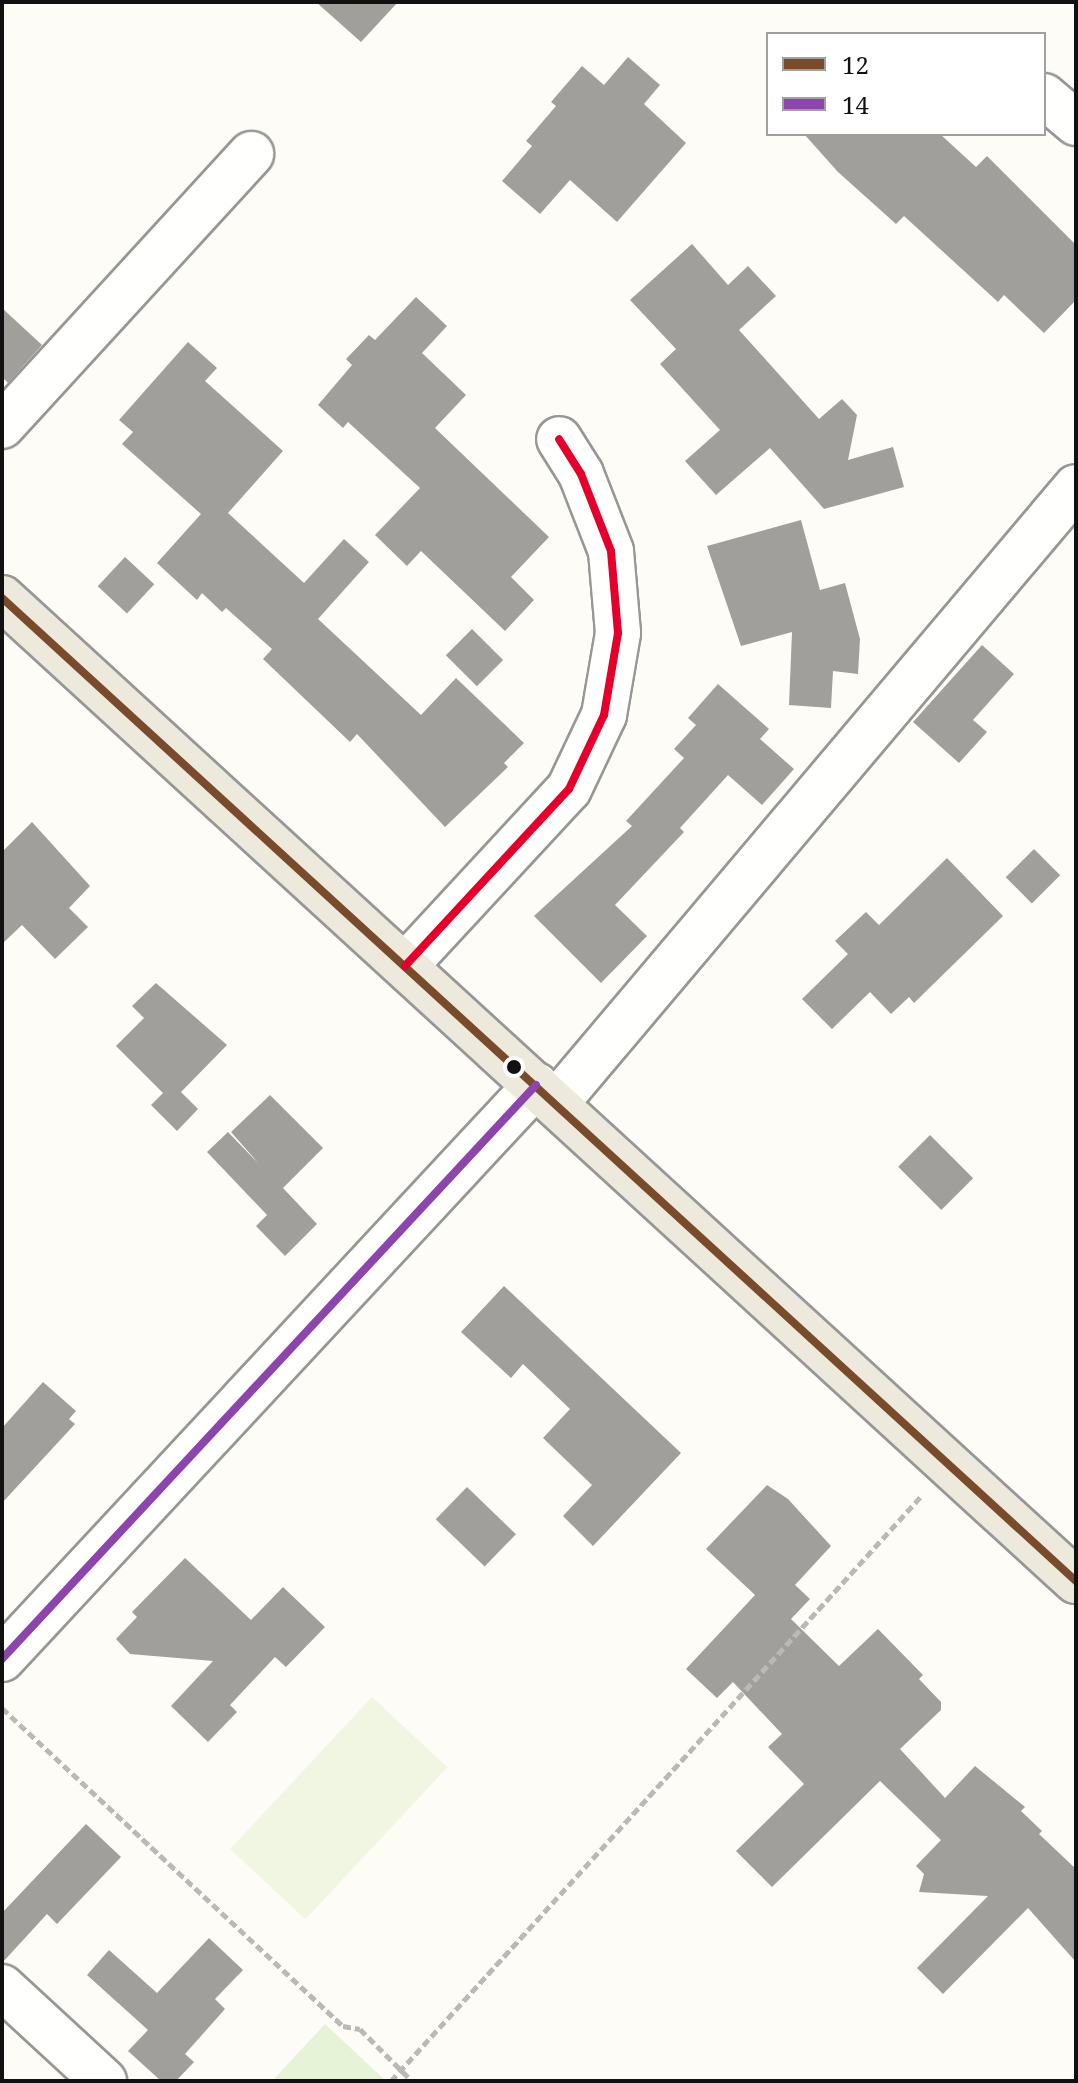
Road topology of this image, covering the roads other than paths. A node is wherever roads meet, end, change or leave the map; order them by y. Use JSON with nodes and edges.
{"nodes":[{"id":1,"x":1046,"y":98,"type":"edge"},
{"id":2,"x":1076,"y":123,"type":"edge"},
{"id":3,"x":251,"y":154,"type":"dead end"},
{"id":4,"x":2,"y":426,"type":"edge"},
{"id":5,"x":559,"y":439,"type":"dead end"},
{"id":6,"x":1076,"y":487,"type":"edge"},
{"id":7,"x":2,"y":598,"type":"edge"},
{"id":8,"x":405,"y":966,"type":"junction"},
{"id":9,"x":546,"y":1094,"type":"junction"},
{"id":10,"x":1076,"y":1581,"type":"edge"},
{"id":11,"x":2,"y":1659,"type":"edge"},
{"id":12,"x":2,"y":1987,"type":"edge"},
{"id":13,"x":104,"y":2081,"type":"edge"}],
"edges":[{"from":1,"to":2,"type":"street"},
{"from":3,"to":4,"type":"street"},
{"from":5,"to":8,"type":"street"},
{"from":6,"to":9,"type":"street"},
{"from":7,"to":8,"type":"main road"},
{"from":8,"to":9,"type":"main road"},
{"from":9,"to":10,"type":"main road"},
{"from":9,"to":11,"type":"street"},
{"from":12,"to":13,"type":"street"}]}
